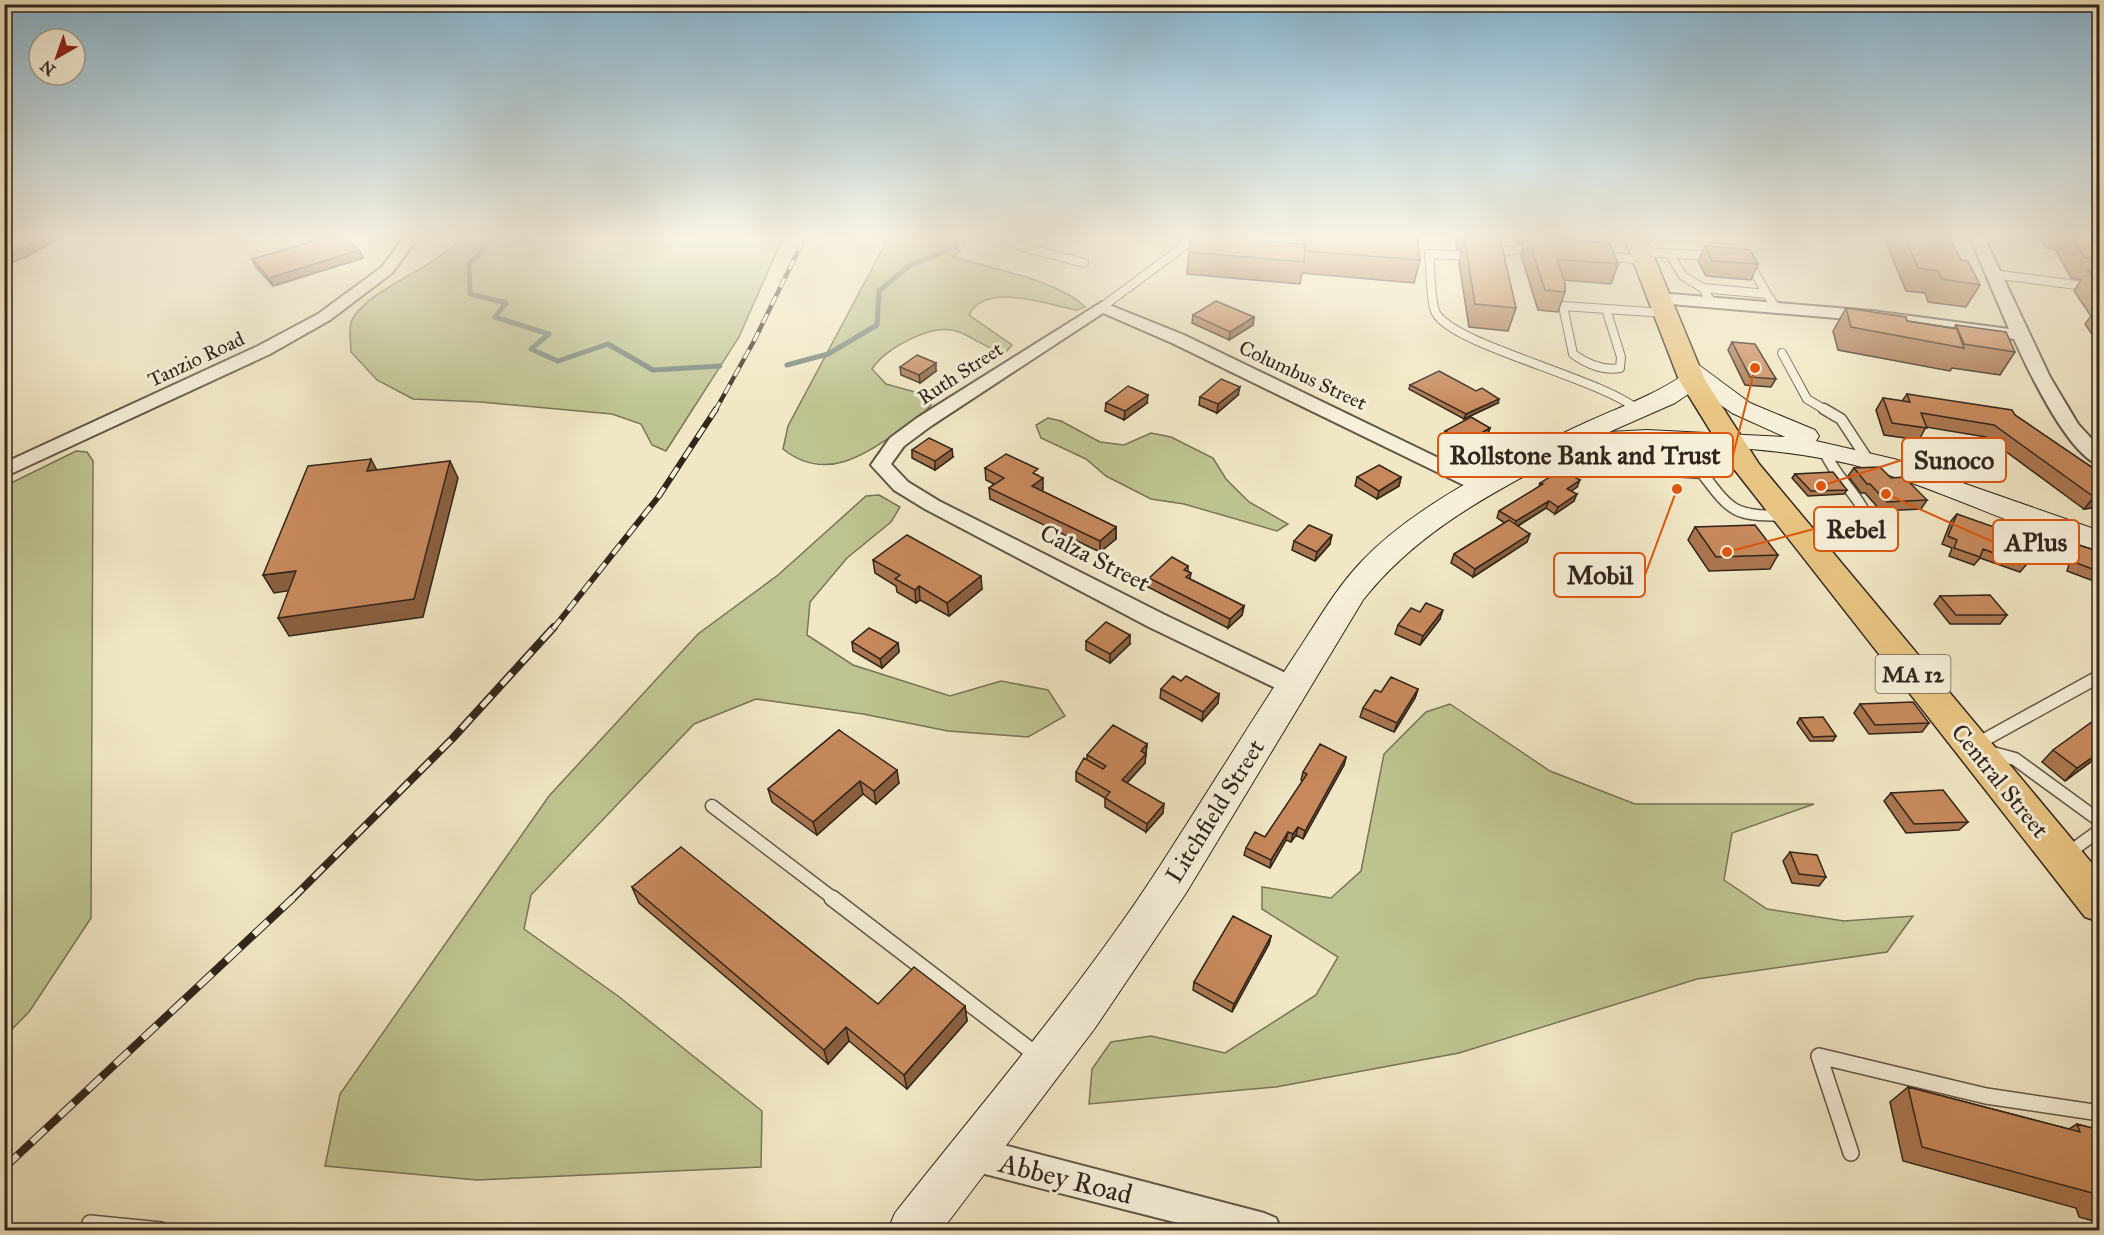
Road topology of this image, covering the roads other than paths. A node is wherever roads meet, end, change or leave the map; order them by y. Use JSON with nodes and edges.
{"nodes":[{"id":1,"x":357,"y":293,"type":"edge"},
{"id":2,"x":1122,"y":293,"type":"edge"},
{"id":3,"x":1432,"y":293,"type":"edge"},
{"id":4,"x":1657,"y":293,"type":"edge"},
{"id":5,"x":1704,"y":293,"type":"edge"},
{"id":6,"x":1767,"y":293,"type":"edge"},
{"id":7,"x":2002,"y":293,"type":"edge"},
{"id":8,"x":1707,"y":295,"type":"junction"},
{"id":9,"x":1772,"y":301,"type":"junction"},
{"id":10,"x":1662,"y":306,"type":"junction"},
{"id":11,"x":1102,"y":308,"type":"junction"},
{"id":12,"x":1606,"y":309,"type":"junction"},
{"id":13,"x":2020,"y":334,"type":"junction"},
{"id":14,"x":1782,"y":352,"type":"dead end"},
{"id":15,"x":1690,"y":374,"type":"junction"},
{"id":16,"x":1638,"y":410,"type":"junction"},
{"id":17,"x":1634,"y":438,"type":"junction"},
{"id":18,"x":1730,"y":441,"type":"junction"},
{"id":19,"x":1563,"y":446,"type":"junction"},
{"id":20,"x":1824,"y":450,"type":"junction"},
{"id":21,"x":1862,"y":459,"type":"junction"},
{"id":22,"x":2100,"y":459,"type":"edge"},
{"id":23,"x":881,"y":465,"type":"joint"},
{"id":24,"x":4,"y":471,"type":"edge"},
{"id":25,"x":1483,"y":487,"type":"junction"},
{"id":26,"x":1785,"y":516,"type":"junction"},
{"id":27,"x":2100,"y":542,"type":"edge"},
{"id":28,"x":1807,"y":544,"type":"junction"},
{"id":29,"x":2100,"y":676,"type":"edge"},
{"id":30,"x":1292,"y":686,"type":"junction"},
{"id":31,"x":1972,"y":746,"type":"junction"},
{"id":32,"x":712,"y":806,"type":"dead end"},
{"id":33,"x":2100,"y":821,"type":"edge"},
{"id":34,"x":2100,"y":830,"type":"edge"},
{"id":35,"x":2062,"y":858,"type":"junction"},
{"id":36,"x":2100,"y":904,"type":"edge"},
{"id":37,"x":1046,"y":1061,"type":"junction"},
{"id":38,"x":2100,"y":1113,"type":"edge"},
{"id":39,"x":1851,"y":1153,"type":"dead end"},
{"id":40,"x":973,"y":1154,"type":"junction"},
{"id":41,"x":90,"y":1223,"type":"dead end"},
{"id":42,"x":161,"y":1230,"type":"edge"},
{"id":43,"x":912,"y":1230,"type":"edge"},
{"id":44,"x":1264,"y":1230,"type":"edge"}],
"edges":[{"from":1,"to":24,"type":"street","name":"Tanzio Road"},
{"from":2,"to":11,"type":"lane"},
{"from":3,"to":16,"type":"lane"},
{"from":4,"to":10,"type":"main road","name":"Central Street","number":"MA 12"},
{"from":5,"to":8,"type":"lane"},
{"from":6,"to":9,"type":"lane"},
{"from":7,"to":13,"type":"street"},
{"from":8,"to":9,"type":"street"},
{"from":8,"to":10,"type":"street"},
{"from":9,"to":13,"type":"street"},
{"from":10,"to":12,"type":"lane"},
{"from":10,"to":15,"type":"main road","name":"Central Street","number":"MA 12"},
{"from":11,"to":23,"type":"street","name":"Ruth Street"},
{"from":11,"to":25,"type":"street","name":"Columbus Street"},
{"from":12,"to":12,"type":"lane"},
{"from":13,"to":22,"type":"street"},
{"from":14,"to":21,"type":"lane"},
{"from":15,"to":16,"type":"main road","name":"Litchfield Street"},
{"from":15,"to":18,"type":"main road","name":"Central Street","number":"MA 12"},
{"from":15,"to":21,"type":"main road"},
{"from":16,"to":19,"type":"main road","name":"Litchfield Street"},
{"from":17,"to":18,"type":"main road","name":"Litchfield Street"},
{"from":17,"to":19,"type":"main road","name":"Litchfield Street"},
{"from":17,"to":26,"type":"lane"},
{"from":18,"to":20,"type":"main road","name":"Litchfield Street"},
{"from":18,"to":26,"type":"main road","name":"Central Street","number":"MA 12"},
{"from":19,"to":25,"type":"main road","name":"Litchfield Street"},
{"from":20,"to":21,"type":"main road","name":"Litchfield Street"},
{"from":20,"to":28,"type":"lane"},
{"from":21,"to":27,"type":"main road","name":"Litchfield Street"},
{"from":23,"to":30,"type":"street","name":"Calza Street"},
{"from":25,"to":30,"type":"main road","name":"Litchfield Street"},
{"from":26,"to":28,"type":"main road","name":"Central Street","number":"MA 12"},
{"from":28,"to":31,"type":"main road","name":"Central Street","number":"MA 12"},
{"from":29,"to":31,"type":"lane"},
{"from":30,"to":37,"type":"main road","name":"Litchfield Street"},
{"from":31,"to":33,"type":"lane"},
{"from":31,"to":35,"type":"main road","name":"Central Street","number":"MA 12"},
{"from":32,"to":37,"type":"lane"},
{"from":34,"to":35,"type":"lane"},
{"from":35,"to":36,"type":"main road","name":"Central Street","number":"MA 12"},
{"from":37,"to":40,"type":"main road","name":"Litchfield Street"},
{"from":38,"to":39,"type":"lane"},
{"from":40,"to":43,"type":"main road","name":"Litchfield Street"},
{"from":40,"to":44,"type":"street","name":"Abbey Road"},
{"from":41,"to":42,"type":"lane"}]}
